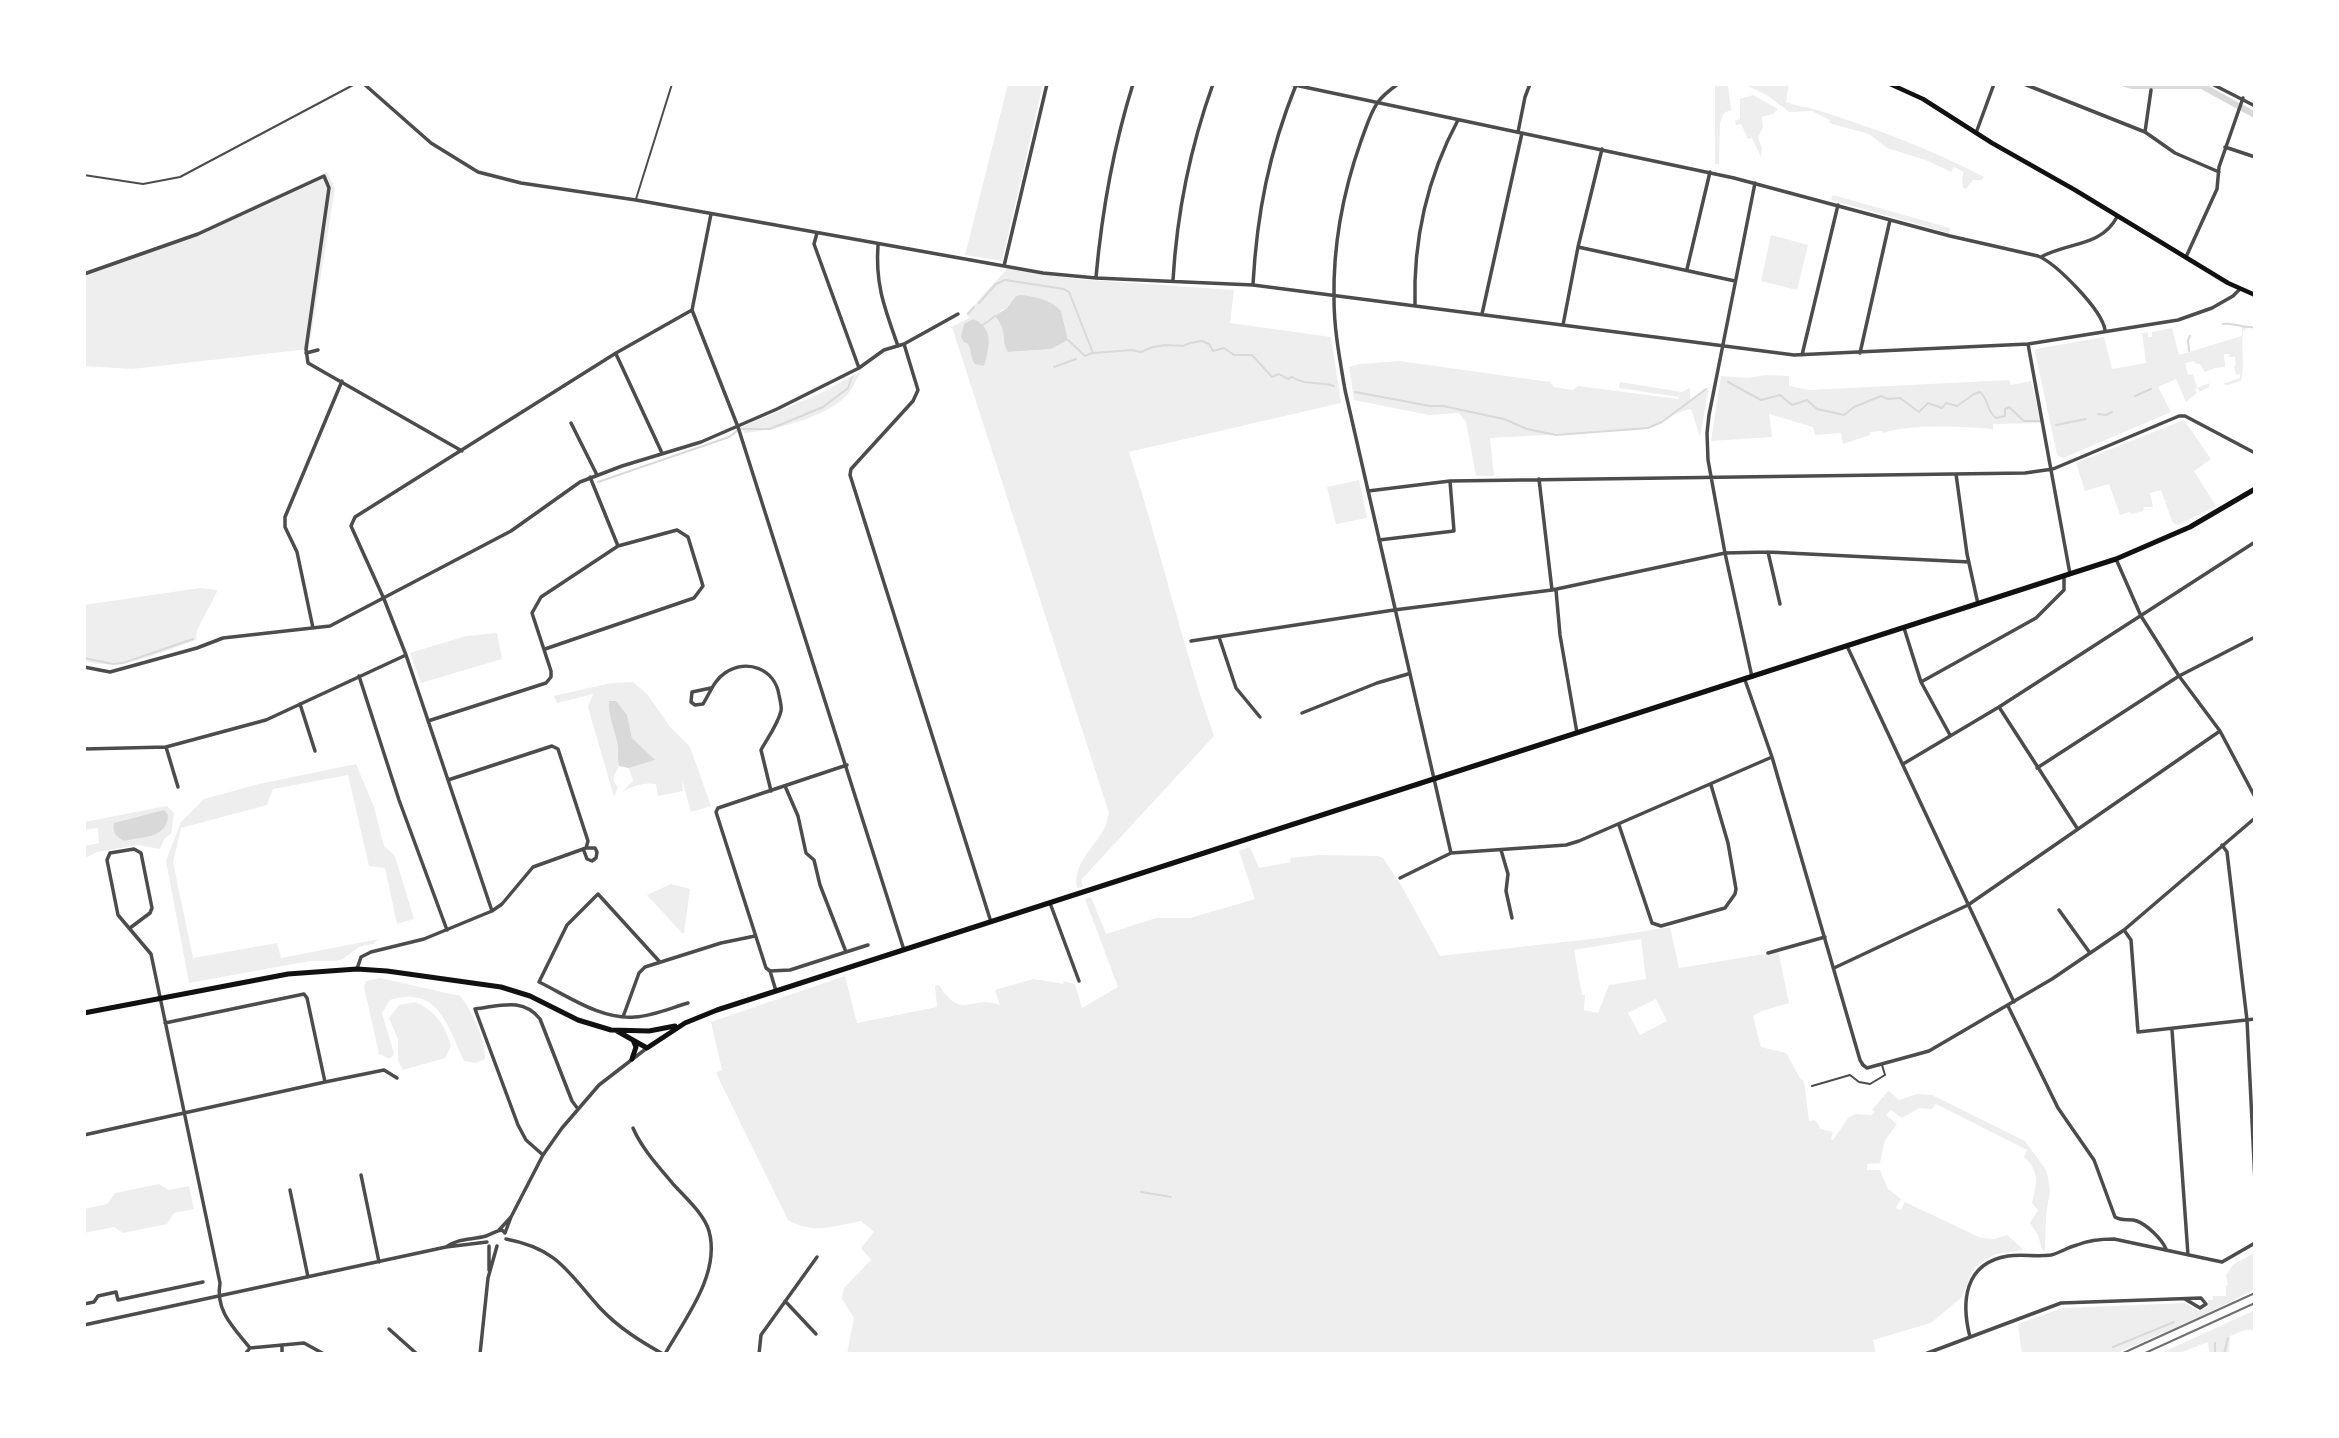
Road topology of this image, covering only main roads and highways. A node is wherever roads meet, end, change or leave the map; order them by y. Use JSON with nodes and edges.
{"nodes":[{"id":1,"x":1893,"y":84,"type":"edge"},
{"id":2,"x":2255,"y":295,"type":"edge"},
{"id":3,"x":2255,"y":489,"type":"edge"},
{"id":4,"x":84,"y":1013,"type":"edge"},
{"id":5,"x":685,"y":1023,"type":"junction"},
{"id":6,"x":617,"y":1031,"type":"junction"},
{"id":7,"x":639,"y":1031,"type":"junction"},
{"id":8,"x":631,"y":1037,"type":"junction"},
{"id":9,"x":647,"y":1048,"type":"junction"},
{"id":10,"x":632,"y":1059,"type":"road end"}],
"edges":[{"from":1,"to":2,"type":"main road"},
{"from":3,"to":5,"type":"main road"},
{"from":4,"to":6,"type":"main road"},
{"from":5,"to":7,"type":"main road"},
{"from":5,"to":9,"type":"main road"},
{"from":6,"to":7,"type":"main road"},
{"from":6,"to":8,"type":"main road"},
{"from":7,"to":9,"type":"main road"},
{"from":8,"to":9,"type":"main road"},
{"from":8,"to":10,"type":"main road"}]}
